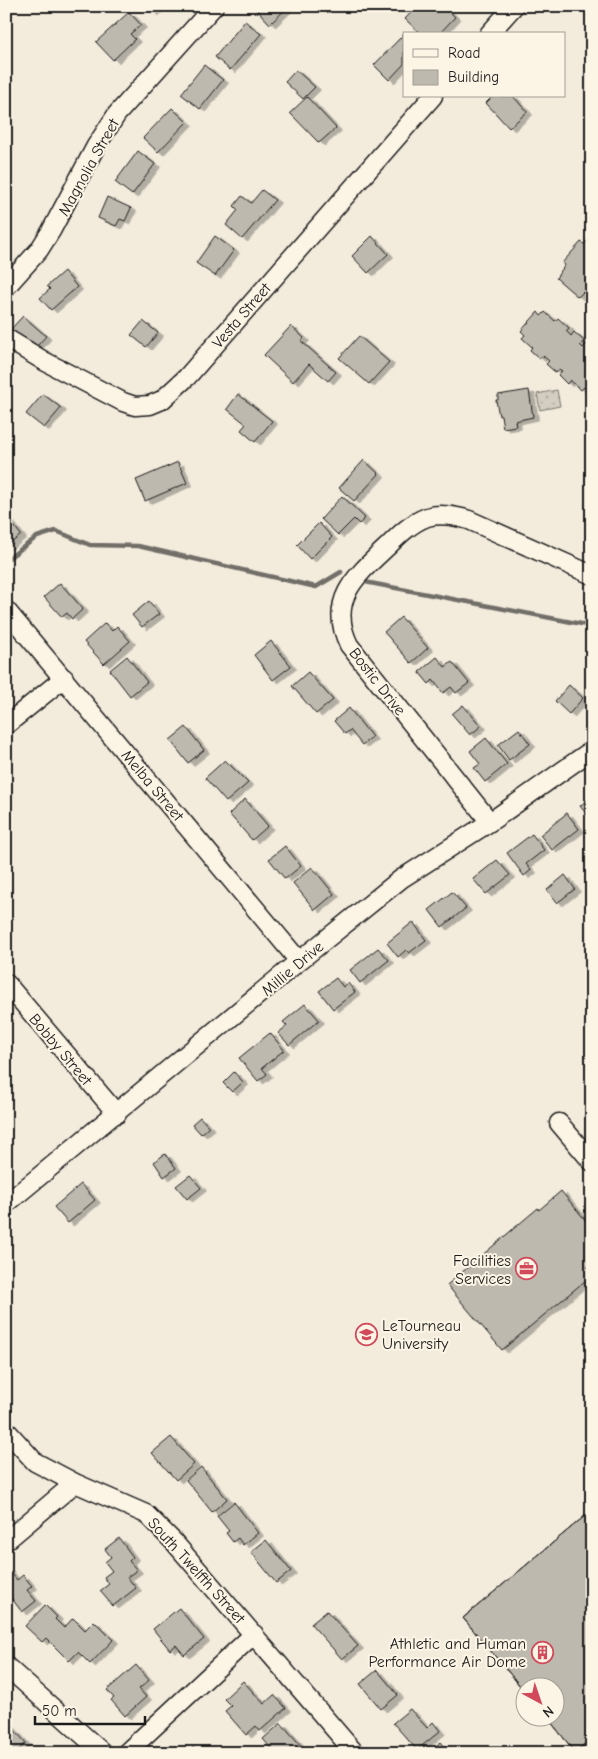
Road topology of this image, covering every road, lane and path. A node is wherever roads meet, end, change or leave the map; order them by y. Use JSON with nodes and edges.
{"nodes":[{"id":1,"x":214,"y":6,"type":"edge"},
{"id":2,"x":514,"y":6,"type":"edge"},
{"id":3,"x":491,"y":32,"type":"edge"},
{"id":4,"x":431,"y":98,"type":"edge"},
{"id":5,"x":6,"y":287,"type":"edge"},
{"id":6,"x":6,"y":338,"type":"edge"},
{"id":7,"x":592,"y":575,"type":"edge"},
{"id":8,"x":6,"y":610,"type":"edge"},
{"id":9,"x":64,"y":678,"type":"junction"},
{"id":10,"x":6,"y":725,"type":"edge"},
{"id":11,"x":592,"y":750,"type":"edge"},
{"id":12,"x":490,"y":822,"type":"junction"},
{"id":13,"x":299,"y":961,"type":"junction"},
{"id":14,"x":6,"y":983,"type":"edge"},
{"id":15,"x":117,"y":1114,"type":"junction"},
{"id":16,"x":559,"y":1123,"type":"dead end"},
{"id":17,"x":592,"y":1162,"type":"edge"},
{"id":18,"x":6,"y":1204,"type":"edge"},
{"id":19,"x":6,"y":1430,"type":"edge"},
{"id":20,"x":76,"y":1482,"type":"junction"},
{"id":21,"x":6,"y":1541,"type":"edge"},
{"id":22,"x":254,"y":1634,"type":"junction"},
{"id":23,"x":6,"y":1666,"type":"edge"},
{"id":24,"x":103,"y":1753,"type":"edge"},
{"id":25,"x":126,"y":1753,"type":"edge"},
{"id":26,"x":355,"y":1753,"type":"edge"}],
"edges":[{"from":1,"to":5,"type":"street","name":"Magnolia Street"},
{"from":2,"to":3,"type":"street"},
{"from":4,"to":6,"type":"street","name":"Vesta Street"},
{"from":7,"to":12,"type":"street","name":"Bostic Drive"},
{"from":8,"to":9,"type":"street","name":"Melba Street"},
{"from":9,"to":10,"type":"street"},
{"from":9,"to":13,"type":"street","name":"Melba Street"},
{"from":11,"to":12,"type":"street","name":"Millie Drive"},
{"from":12,"to":13,"type":"street","name":"Millie Drive"},
{"from":13,"to":15,"type":"street","name":"Millie Drive"},
{"from":14,"to":15,"type":"street","name":"Bobby Street"},
{"from":15,"to":18,"type":"street","name":"Millie Drive"},
{"from":16,"to":17,"type":"street"},
{"from":19,"to":20,"type":"street","name":"South Twelfth Street"},
{"from":20,"to":21,"type":"street"},
{"from":20,"to":22,"type":"street","name":"South Twelfth Street"},
{"from":22,"to":25,"type":"street"},
{"from":22,"to":26,"type":"street","name":"South Twelfth Street"},
{"from":23,"to":24,"type":"street"}]}
